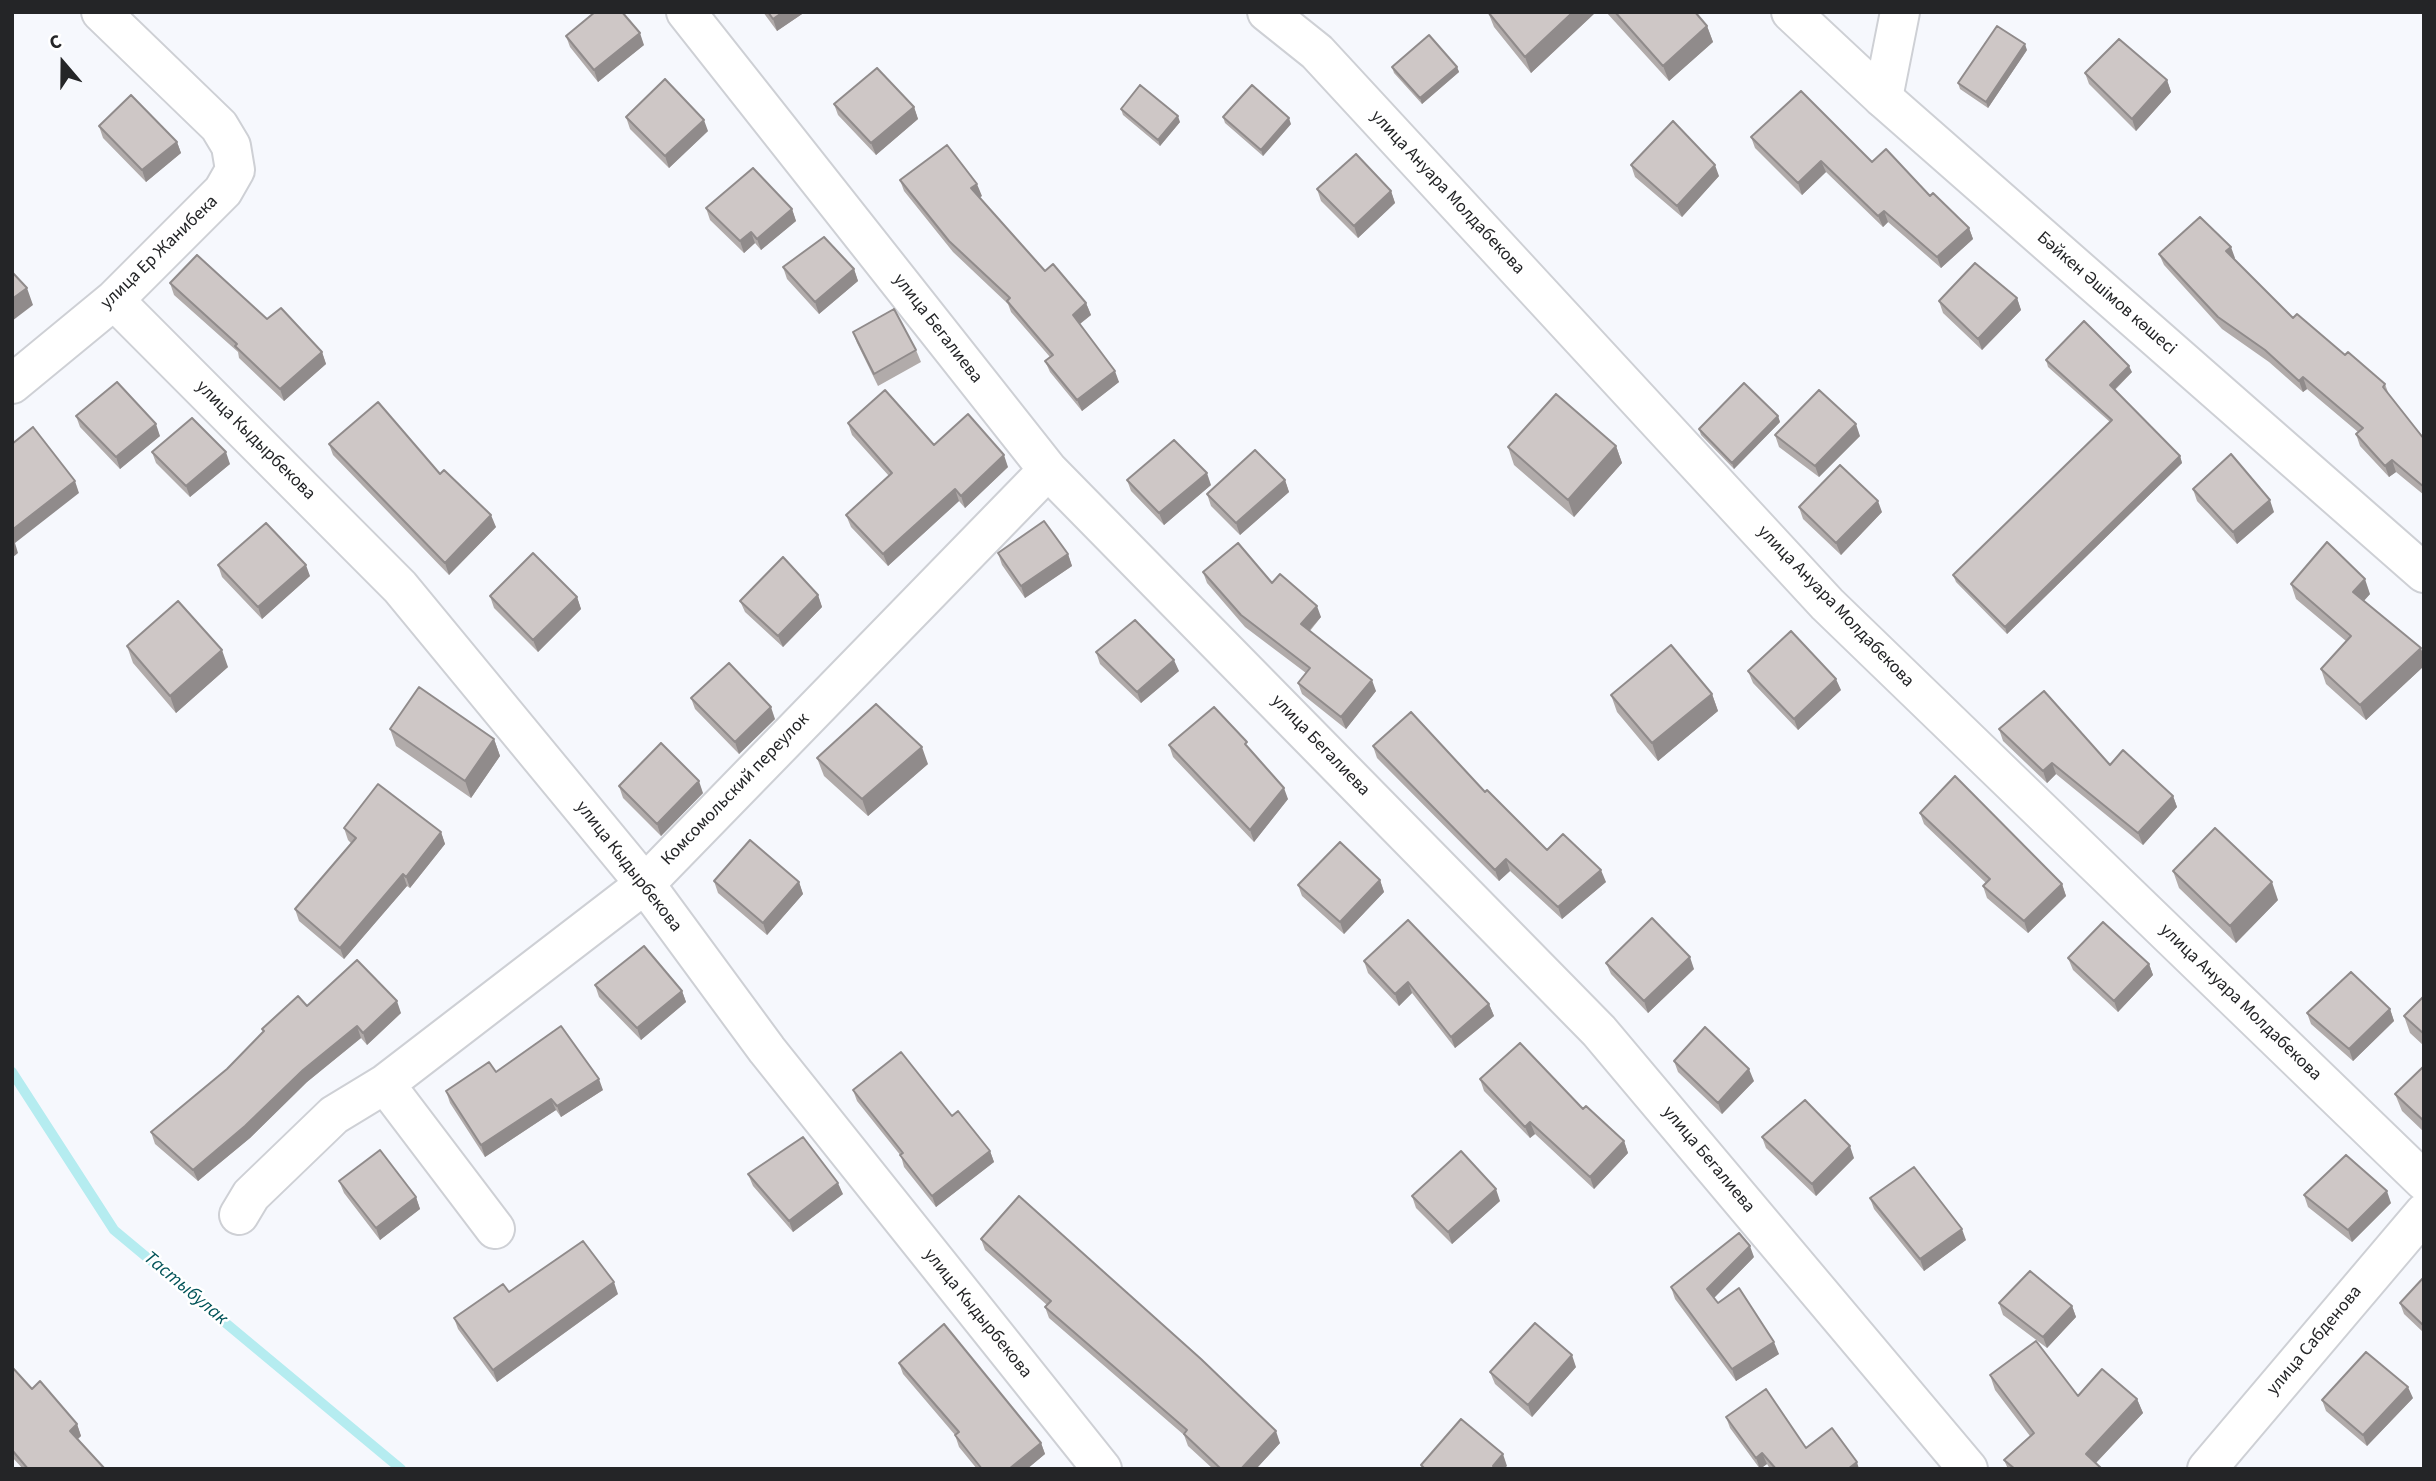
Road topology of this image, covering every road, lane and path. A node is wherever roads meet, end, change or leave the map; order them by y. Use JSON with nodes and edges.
{"nodes":[{"id":1,"x":101,"y":12,"type":"edge"},
{"id":2,"x":686,"y":12,"type":"edge"},
{"id":3,"x":1267,"y":12,"type":"edge"},
{"id":4,"x":1791,"y":12,"type":"edge"},
{"id":5,"x":1900,"y":12,"type":"edge"},
{"id":6,"x":1883,"y":98,"type":"junction"},
{"id":7,"x":114,"y":300,"type":"junction"},
{"id":8,"x":12,"y":384,"type":"edge"},
{"id":9,"x":1048,"y":470,"type":"junction"},
{"id":10,"x":2424,"y":573,"type":"edge"},
{"id":11,"x":645,"y":884,"type":"junction"},
{"id":12,"x":385,"y":1084,"type":"junction"},
{"id":13,"x":2424,"y":1181,"type":"edge"},
{"id":14,"x":2424,"y":1213,"type":"edge"},
{"id":15,"x":239,"y":1215,"type":"dead end"},
{"id":16,"x":495,"y":1230,"type":"dead end"},
{"id":17,"x":1089,"y":1464,"type":"edge"},
{"id":18,"x":1968,"y":1469,"type":"edge"},
{"id":19,"x":2207,"y":1469,"type":"edge"}],
"edges":[{"from":1,"to":7,"type":"street","name":"улица Ер Жанибека"},
{"from":2,"to":9,"type":"street","name":"улица Бегалиева"},
{"from":3,"to":13,"type":"street","name":"улица Ануара Молдабекова"},
{"from":4,"to":6,"type":"street","name":"Бәйкен Әшімов көшесі"},
{"from":5,"to":6,"type":"street"},
{"from":6,"to":10,"type":"street","name":"Бәйкен Әшімов көшесі"},
{"from":7,"to":8,"type":"street","name":"улица Ер Жанибека"},
{"from":7,"to":11,"type":"street","name":"улица Кыдырбекова"},
{"from":9,"to":11,"type":"street","name":"Комсомольский переулок"},
{"from":9,"to":18,"type":"street","name":"улица Бегалиева"},
{"from":11,"to":12,"type":"street","name":"Комсомольский переулок"},
{"from":11,"to":17,"type":"street","name":"улица Кыдырбекова"},
{"from":12,"to":15,"type":"street","name":"Комсомольский переулок"},
{"from":12,"to":16,"type":"street"},
{"from":14,"to":19,"type":"street","name":"улица Сабденова"}]}
